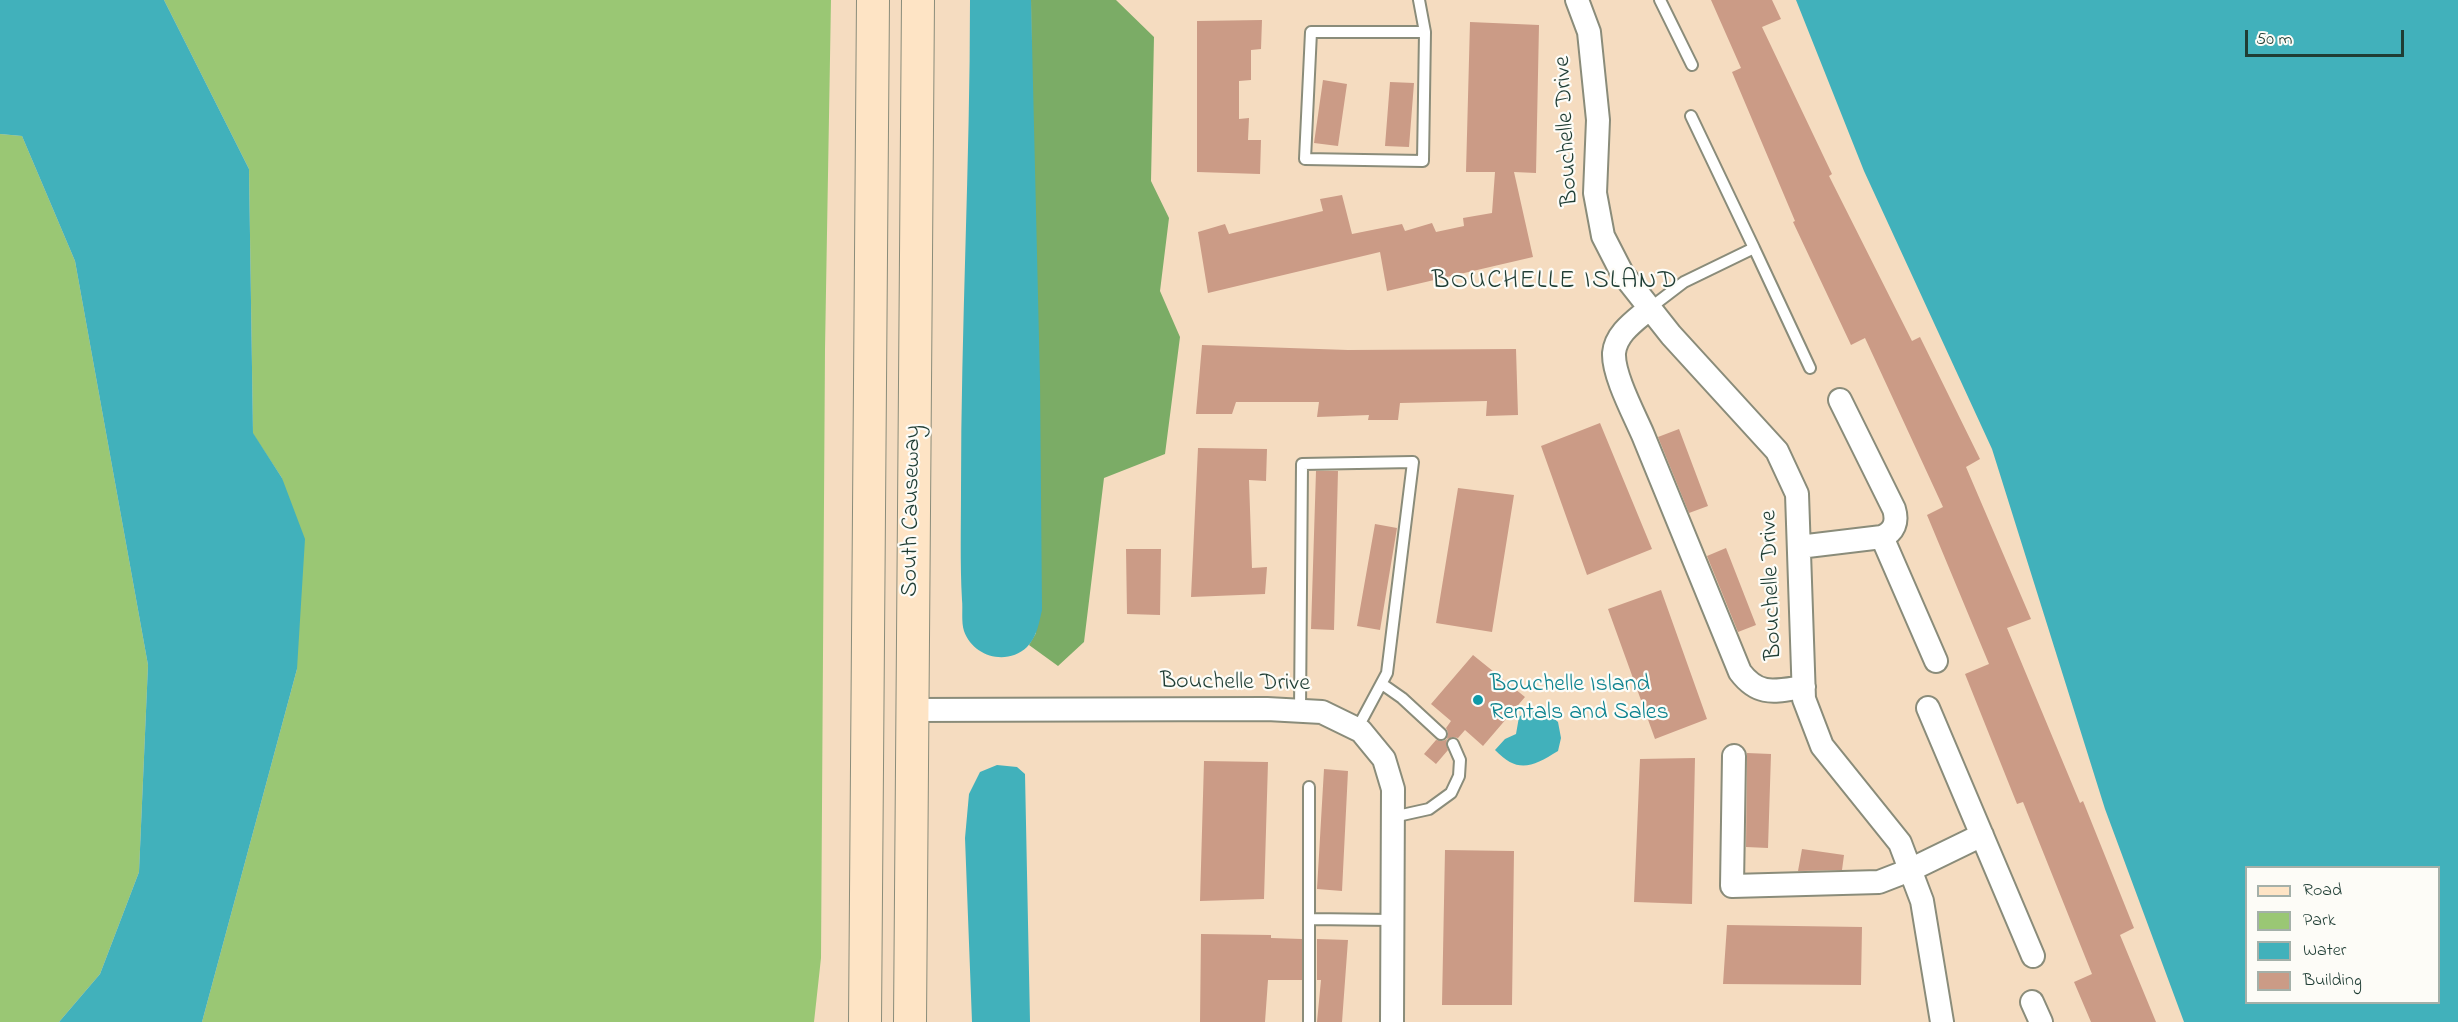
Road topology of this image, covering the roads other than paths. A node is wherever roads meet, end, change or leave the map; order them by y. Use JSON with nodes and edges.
{"nodes":[{"id":1,"x":873,"y":0,"type":"edge"},
{"id":2,"x":918,"y":0,"type":"edge"},
{"id":3,"x":1419,"y":0,"type":"edge"},
{"id":4,"x":1577,"y":0,"type":"edge"},
{"id":5,"x":1660,"y":0,"type":"edge"},
{"id":6,"x":1425,"y":32,"type":"junction"},
{"id":7,"x":1692,"y":65,"type":"dead end"},
{"id":8,"x":1691,"y":116,"type":"dead end"},
{"id":9,"x":1754,"y":248,"type":"junction"},
{"id":10,"x":1650,"y":308,"type":"junction"},
{"id":11,"x":1810,"y":368,"type":"dead end"},
{"id":12,"x":1840,"y":400,"type":"dead end"},
{"id":13,"x":870,"y":429,"type":"junction"},
{"id":14,"x":1882,"y":537,"type":"junction"},
{"id":15,"x":1799,"y":547,"type":"junction"},
{"id":16,"x":1936,"y":661,"type":"dead end"},
{"id":17,"x":1382,"y":684,"type":"junction"},
{"id":18,"x":1804,"y":687,"type":"junction"},
{"id":19,"x":1928,"y":708,"type":"dead end"},
{"id":20,"x":912,"y":710,"type":"junction"},
{"id":21,"x":1300,"y":711,"type":"junction"},
{"id":22,"x":1357,"y":729,"type":"junction"},
{"id":23,"x":1441,"y":734,"type":"dead end"},
{"id":24,"x":1453,"y":744,"type":"dead end"},
{"id":25,"x":1734,"y":756,"type":"dead end"},
{"id":26,"x":1309,"y":787,"type":"dead end"},
{"id":27,"x":1393,"y":817,"type":"junction"},
{"id":28,"x":1982,"y":835,"type":"junction"},
{"id":29,"x":1910,"y":870,"type":"junction"},
{"id":30,"x":867,"y":878,"type":"junction"},
{"id":31,"x":1309,"y":919,"type":"junction"},
{"id":32,"x":1393,"y":920,"type":"junction"},
{"id":33,"x":2033,"y":956,"type":"dead end"},
{"id":34,"x":866,"y":1022,"type":"edge"},
{"id":35,"x":910,"y":1022,"type":"edge"},
{"id":36,"x":1310,"y":1022,"type":"edge"},
{"id":37,"x":1392,"y":1022,"type":"edge"},
{"id":38,"x":1942,"y":1022,"type":"edge"}],
"edges":[{"from":1,"to":13,"type":"main road","name":"South Causeway"},
{"from":2,"to":20,"type":"main road","name":"South Causeway"},
{"from":3,"to":6,"type":"lane"},
{"from":4,"to":10,"type":"street","name":"Bouchelle Drive"},
{"from":5,"to":7,"type":"lane"},
{"from":6,"to":6,"type":"lane"},
{"from":8,"to":9,"type":"lane"},
{"from":9,"to":10,"type":"lane"},
{"from":9,"to":11,"type":"lane"},
{"from":10,"to":15,"type":"street","name":"Bouchelle Drive"},
{"from":10,"to":18,"type":"street"},
{"from":12,"to":14,"type":"street"},
{"from":13,"to":20,"type":"main road"},
{"from":13,"to":30,"type":"main road","name":"South Causeway"},
{"from":14,"to":15,"type":"street"},
{"from":14,"to":16,"type":"street"},
{"from":15,"to":18,"type":"street","name":"Bouchelle Drive"},
{"from":17,"to":21,"type":"lane"},
{"from":17,"to":22,"type":"lane"},
{"from":17,"to":23,"type":"lane"},
{"from":18,"to":29,"type":"street","name":"Bouchelle Drive"},
{"from":19,"to":28,"type":"street"},
{"from":20,"to":21,"type":"street","name":"Bouchelle Drive"},
{"from":20,"to":30,"type":"main road"},
{"from":20,"to":35,"type":"main road","name":"South Causeway"},
{"from":21,"to":22,"type":"street","name":"Bouchelle Drive"},
{"from":22,"to":27,"type":"street","name":"Bouchelle Drive"},
{"from":24,"to":27,"type":"lane"},
{"from":25,"to":29,"type":"street"},
{"from":26,"to":31,"type":"lane"},
{"from":27,"to":32,"type":"street","name":"Bouchelle Drive"},
{"from":28,"to":29,"type":"street"},
{"from":28,"to":33,"type":"street"},
{"from":29,"to":38,"type":"street","name":"Bouchelle Drive"},
{"from":30,"to":34,"type":"main road","name":"South Causeway"},
{"from":31,"to":32,"type":"lane"},
{"from":31,"to":36,"type":"lane"},
{"from":32,"to":37,"type":"street","name":"Bouchelle Drive"}]}
